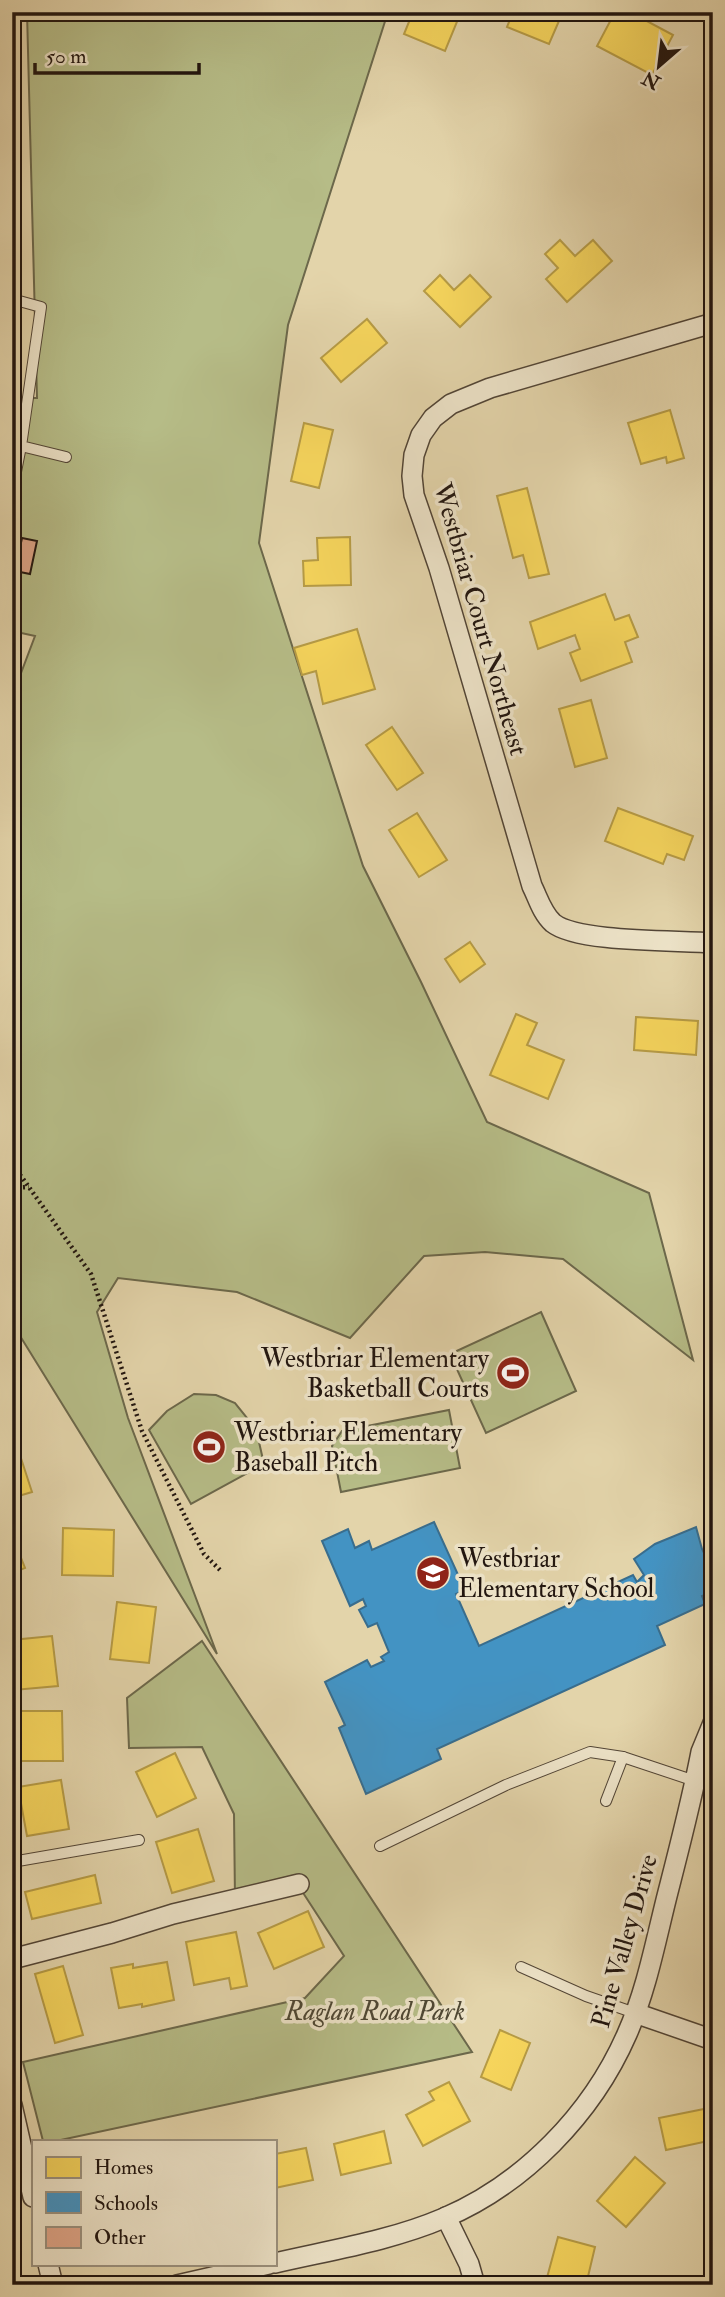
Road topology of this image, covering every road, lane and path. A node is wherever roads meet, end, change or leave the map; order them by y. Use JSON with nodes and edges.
{"nodes":[{"id":1,"x":12,"y":299,"type":"edge"},
{"id":2,"x":713,"y":323,"type":"edge"},
{"id":3,"x":22,"y":446,"type":"junction"},
{"id":4,"x":66,"y":457,"type":"dead end"},
{"id":5,"x":12,"y":492,"type":"edge"},
{"id":6,"x":713,"y":943,"type":"edge"},
{"id":7,"x":12,"y":1167,"type":"edge"},
{"id":8,"x":29,"y":1187,"type":"junction"},
{"id":9,"x":12,"y":1188,"type":"edge"},
{"id":10,"x":222,"y":1572,"type":"dead end"},
{"id":11,"x":713,"y":1723,"type":"edge"},
{"id":12,"x":623,"y":1757,"type":"junction"},
{"id":13,"x":695,"y":1781,"type":"junction"},
{"id":14,"x":606,"y":1801,"type":"dead end"},
{"id":15,"x":139,"y":1840,"type":"dead end"},
{"id":16,"x":380,"y":1846,"type":"dead end"},
{"id":17,"x":12,"y":1862,"type":"edge"},
{"id":18,"x":299,"y":1884,"type":"dead end"},
{"id":19,"x":12,"y":1959,"type":"edge"},
{"id":20,"x":521,"y":1967,"type":"dead end"},
{"id":21,"x":635,"y":2013,"type":"junction"},
{"id":22,"x":713,"y":2040,"type":"edge"},
{"id":23,"x":12,"y":2105,"type":"edge"},
{"id":24,"x":32,"y":2193,"type":"edge"},
{"id":25,"x":446,"y":2217,"type":"junction"},
{"id":26,"x":276,"y":2263,"type":"edge"},
{"id":27,"x":48,"y":2266,"type":"edge"},
{"id":28,"x":260,"y":2266,"type":"edge"},
{"id":29,"x":53,"y":2285,"type":"edge"},
{"id":30,"x":177,"y":2285,"type":"edge"},
{"id":31,"x":475,"y":2285,"type":"edge"}],
"edges":[{"from":1,"to":3,"type":"lane"},
{"from":2,"to":6,"type":"street","name":"Westbriar Court Northeast"},
{"from":3,"to":4,"type":"lane"},
{"from":3,"to":5,"type":"lane"},
{"from":7,"to":8,"type":"path"},
{"from":8,"to":9,"type":"path"},
{"from":8,"to":10,"type":"path"},
{"from":11,"to":13,"type":"street","name":"Pine Valley Drive"},
{"from":12,"to":13,"type":"lane"},
{"from":12,"to":14,"type":"lane"},
{"from":12,"to":16,"type":"lane"},
{"from":13,"to":21,"type":"street","name":"Pine Valley Drive"},
{"from":15,"to":17,"type":"lane"},
{"from":18,"to":19,"type":"street"},
{"from":20,"to":21,"type":"lane"},
{"from":21,"to":22,"type":"street"},
{"from":21,"to":25,"type":"street","name":"Pine Valley Drive"},
{"from":23,"to":24,"type":"street"},
{"from":25,"to":26,"type":"street","name":"Pine Valley Drive"},
{"from":25,"to":31,"type":"street"},
{"from":27,"to":29,"type":"street"},
{"from":28,"to":30,"type":"street"}]}
